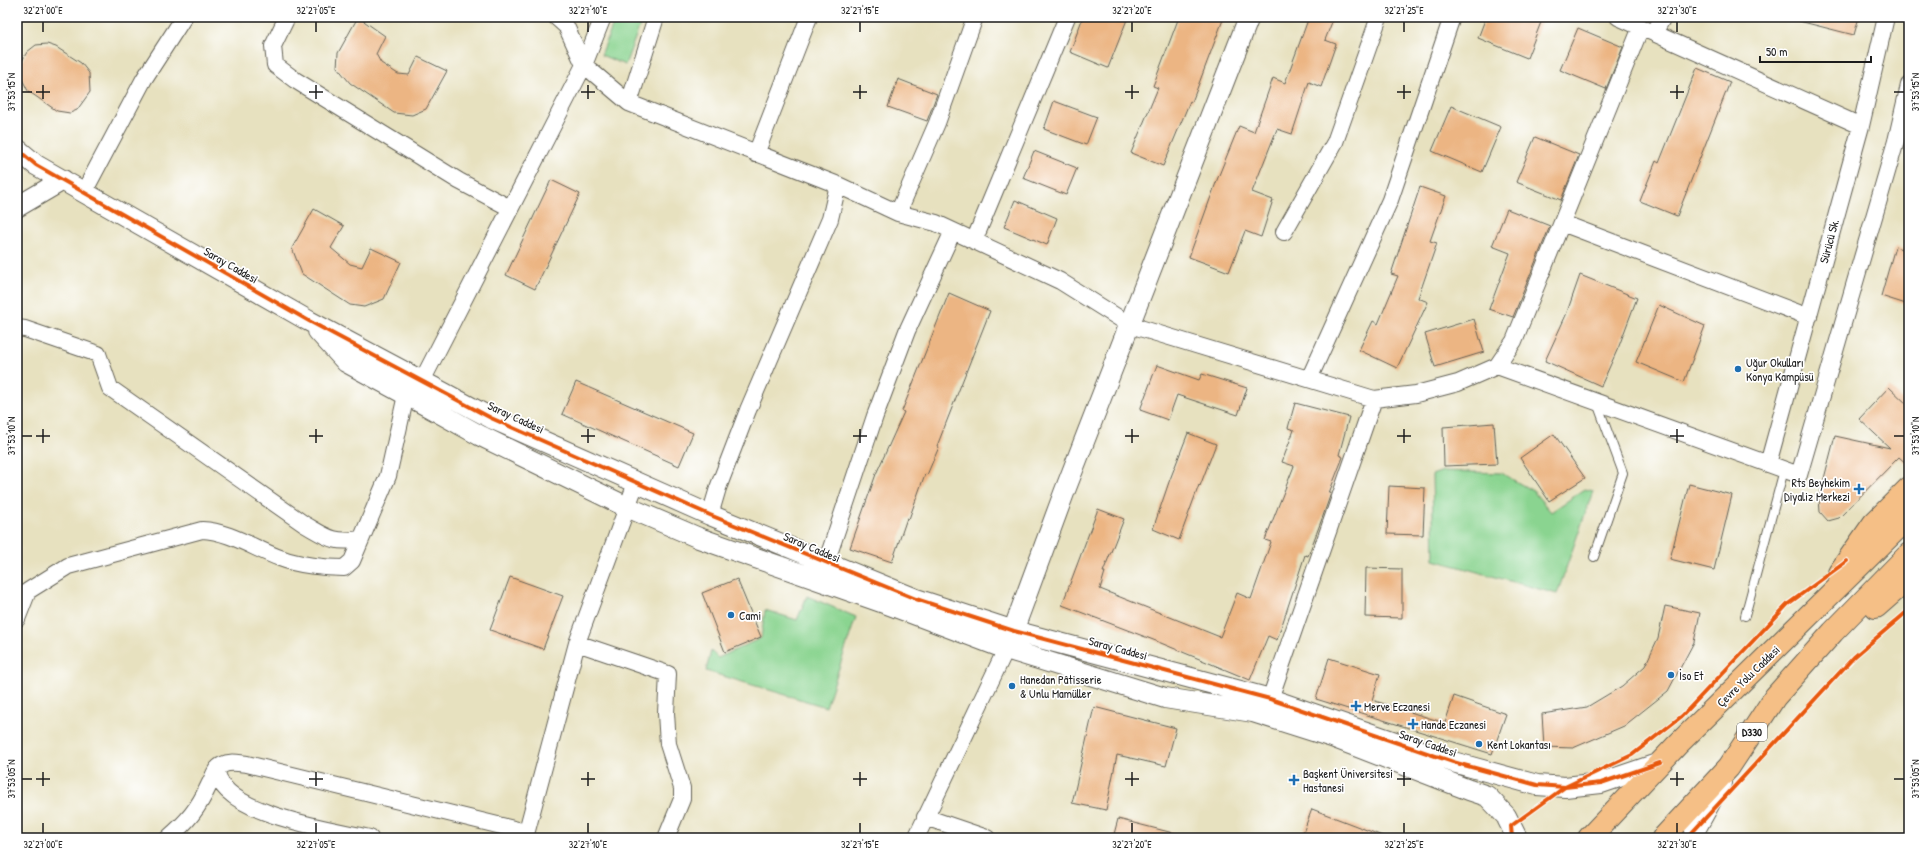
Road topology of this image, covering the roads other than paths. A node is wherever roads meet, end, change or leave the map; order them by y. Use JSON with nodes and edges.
{"nodes":[{"id":1,"x":184,"y":17,"type":"edge"},
{"id":2,"x":287,"y":17,"type":"edge"},
{"id":3,"x":556,"y":17,"type":"edge"},
{"id":4,"x":603,"y":17,"type":"edge"},
{"id":5,"x":656,"y":17,"type":"edge"},
{"id":6,"x":809,"y":17,"type":"edge"},
{"id":7,"x":975,"y":17,"type":"edge"},
{"id":8,"x":1068,"y":17,"type":"edge"},
{"id":9,"x":1249,"y":17,"type":"edge"},
{"id":10,"x":1379,"y":17,"type":"edge"},
{"id":11,"x":1452,"y":17,"type":"edge"},
{"id":12,"x":1618,"y":17,"type":"edge"},
{"id":13,"x":1663,"y":17,"type":"edge"},
{"id":14,"x":1886,"y":17,"type":"edge"},
{"id":15,"x":1648,"y":30,"type":"junction"},
{"id":16,"x":584,"y":65,"type":"junction"},
{"id":17,"x":1909,"y":85,"type":"edge"},
{"id":18,"x":629,"y":103,"type":"junction"},
{"id":19,"x":1861,"y":126,"type":"junction"},
{"id":20,"x":17,"y":150,"type":"edge"},
{"id":21,"x":756,"y":154,"type":"junction"},
{"id":22,"x":63,"y":180,"type":"junction"},
{"id":23,"x":838,"y":185,"type":"junction"},
{"id":24,"x":84,"y":192,"type":"junction"},
{"id":25,"x":17,"y":207,"type":"edge"},
{"id":26,"x":510,"y":208,"type":"junction"},
{"id":27,"x":898,"y":213,"type":"junction"},
{"id":28,"x":1562,"y":223,"type":"junction"},
{"id":29,"x":953,"y":231,"type":"junction"},
{"id":30,"x":1284,"y":232,"type":"dead end"},
{"id":31,"x":974,"y":241,"type":"junction"},
{"id":32,"x":1809,"y":318,"type":"junction"},
{"id":33,"x":309,"y":321,"type":"junction"},
{"id":34,"x":1130,"y":325,"type":"junction"},
{"id":35,"x":17,"y":328,"type":"edge"},
{"id":36,"x":1497,"y":366,"type":"junction"},
{"id":37,"x":1309,"y":379,"type":"junction"},
{"id":38,"x":422,"y":381,"type":"junction"},
{"id":39,"x":406,"y":395,"type":"junction"},
{"id":40,"x":1374,"y":399,"type":"junction"},
{"id":41,"x":1597,"y":402,"type":"junction"},
{"id":42,"x":1768,"y":464,"type":"junction"},
{"id":43,"x":1784,"y":470,"type":"junction"},
{"id":44,"x":636,"y":483,"type":"junction"},
{"id":45,"x":1909,"y":488,"type":"edge"},
{"id":46,"x":627,"y":507,"type":"junction"},
{"id":47,"x":710,"y":515,"type":"junction"},
{"id":48,"x":1909,"y":517,"type":"edge"},
{"id":49,"x":361,"y":538,"type":"junction"},
{"id":50,"x":1909,"y":554,"type":"edge"},
{"id":51,"x":1594,"y":557,"type":"dead end"},
{"id":52,"x":826,"y":563,"type":"junction"},
{"id":53,"x":1909,"y":578,"type":"edge"},
{"id":54,"x":1745,"y":616,"type":"dead end"},
{"id":55,"x":17,"y":620,"type":"edge"},
{"id":56,"x":1805,"y":621,"type":"junction"},
{"id":57,"x":1010,"y":640,"type":"junction"},
{"id":58,"x":577,"y":643,"type":"junction"},
{"id":59,"x":1775,"y":697,"type":"junction"},
{"id":60,"x":1270,"y":699,"type":"junction"},
{"id":61,"x":1660,"y":762,"type":"junction"},
{"id":62,"x":1729,"y":767,"type":"junction"},
{"id":63,"x":216,"y":770,"type":"junction"},
{"id":64,"x":925,"y":817,"type":"junction"},
{"id":65,"x":526,"y":835,"type":"edge"},
{"id":66,"x":168,"y":838,"type":"edge"},
{"id":67,"x":370,"y":838,"type":"edge"},
{"id":68,"x":666,"y":838,"type":"edge"},
{"id":69,"x":916,"y":838,"type":"edge"},
{"id":70,"x":987,"y":838,"type":"edge"},
{"id":71,"x":1517,"y":838,"type":"edge"},
{"id":72,"x":1589,"y":838,"type":"edge"},
{"id":73,"x":1663,"y":838,"type":"edge"},
{"id":74,"x":1696,"y":838,"type":"edge"}],
"edges":[{"from":1,"to":24,"type":"street"},
{"from":2,"to":26,"type":"street"},
{"from":3,"to":16,"type":"street"},
{"from":4,"to":16,"type":"street"},
{"from":5,"to":18,"type":"street"},
{"from":6,"to":21,"type":"street"},
{"from":7,"to":27,"type":"street"},
{"from":8,"to":31,"type":"street"},
{"from":9,"to":34,"type":"street"},
{"from":10,"to":30,"type":"street"},
{"from":11,"to":37,"type":"street"},
{"from":12,"to":15,"type":"street"},
{"from":13,"to":15,"type":"street"},
{"from":14,"to":19,"type":"street","name":"Sürücü Sk."},
{"from":15,"to":19,"type":"street"},
{"from":15,"to":28,"type":"street"},
{"from":16,"to":18,"type":"street"},
{"from":16,"to":26,"type":"street"},
{"from":17,"to":43,"type":"street"},
{"from":18,"to":21,"type":"street"},
{"from":19,"to":32,"type":"street","name":"Sürücü Sk."},
{"from":20,"to":22,"type":"street","name":"Saray Caddesi"},
{"from":21,"to":23,"type":"street"},
{"from":22,"to":24,"type":"street","name":"Saray Caddesi"},
{"from":22,"to":25,"type":"street"},
{"from":23,"to":27,"type":"street"},
{"from":23,"to":47,"type":"street"},
{"from":24,"to":33,"type":"street","name":"Saray Caddesi"},
{"from":26,"to":38,"type":"street"},
{"from":27,"to":29,"type":"street"},
{"from":28,"to":32,"type":"street"},
{"from":28,"to":36,"type":"street"},
{"from":29,"to":31,"type":"street"},
{"from":29,"to":52,"type":"street"},
{"from":31,"to":34,"type":"street"},
{"from":32,"to":42,"type":"street","name":"Sürücü Sk."},
{"from":33,"to":38,"type":"street","name":"Saray Caddesi"},
{"from":33,"to":39,"type":"street","name":"Saray Caddesi"},
{"from":34,"to":37,"type":"street"},
{"from":34,"to":57,"type":"street"},
{"from":35,"to":49,"type":"street"},
{"from":36,"to":40,"type":"street"},
{"from":36,"to":41,"type":"street"},
{"from":37,"to":40,"type":"street"},
{"from":38,"to":44,"type":"street","name":"Saray Caddesi"},
{"from":39,"to":46,"type":"street","name":"Saray Caddesi"},
{"from":39,"to":49,"type":"street"},
{"from":40,"to":60,"type":"street"},
{"from":41,"to":42,"type":"street"},
{"from":41,"to":51,"type":"lane"},
{"from":42,"to":43,"type":"street"},
{"from":43,"to":54,"type":"lane"},
{"from":44,"to":46,"type":"street"},
{"from":44,"to":47,"type":"street","name":"Saray Caddesi"},
{"from":45,"to":56,"type":"highway"},
{"from":46,"to":57,"type":"street","name":"Saray Caddesi"},
{"from":46,"to":58,"type":"street"},
{"from":47,"to":52,"type":"street","name":"Saray Caddesi"},
{"from":48,"to":56,"type":"highway","name":"Çevre Yolu Caddesi"},
{"from":49,"to":55,"type":"street"},
{"from":50,"to":59,"type":"highway"},
{"from":52,"to":57,"type":"street","name":"Saray Caddesi"},
{"from":53,"to":59,"type":"highway"},
{"from":56,"to":61,"type":"highway","name":"Çevre Yolu Caddesi"},
{"from":57,"to":60,"type":"street","name":"Saray Caddesi"},
{"from":57,"to":64,"type":"street"},
{"from":57,"to":71,"type":"street","name":"Saray Caddesi"},
{"from":58,"to":65,"type":"street"},
{"from":58,"to":68,"type":"street"},
{"from":59,"to":62,"type":"highway","number":"D330"},
{"from":60,"to":61,"type":"street","name":"Saray Caddesi"},
{"from":61,"to":72,"type":"highway","name":"Çevre Yolu Caddesi"},
{"from":62,"to":73,"type":"highway","number":"D330"},
{"from":62,"to":74,"type":"street"},
{"from":63,"to":65,"type":"street"},
{"from":63,"to":66,"type":"street"},
{"from":63,"to":67,"type":"street"},
{"from":64,"to":69,"type":"street"},
{"from":64,"to":70,"type":"street"}]}
